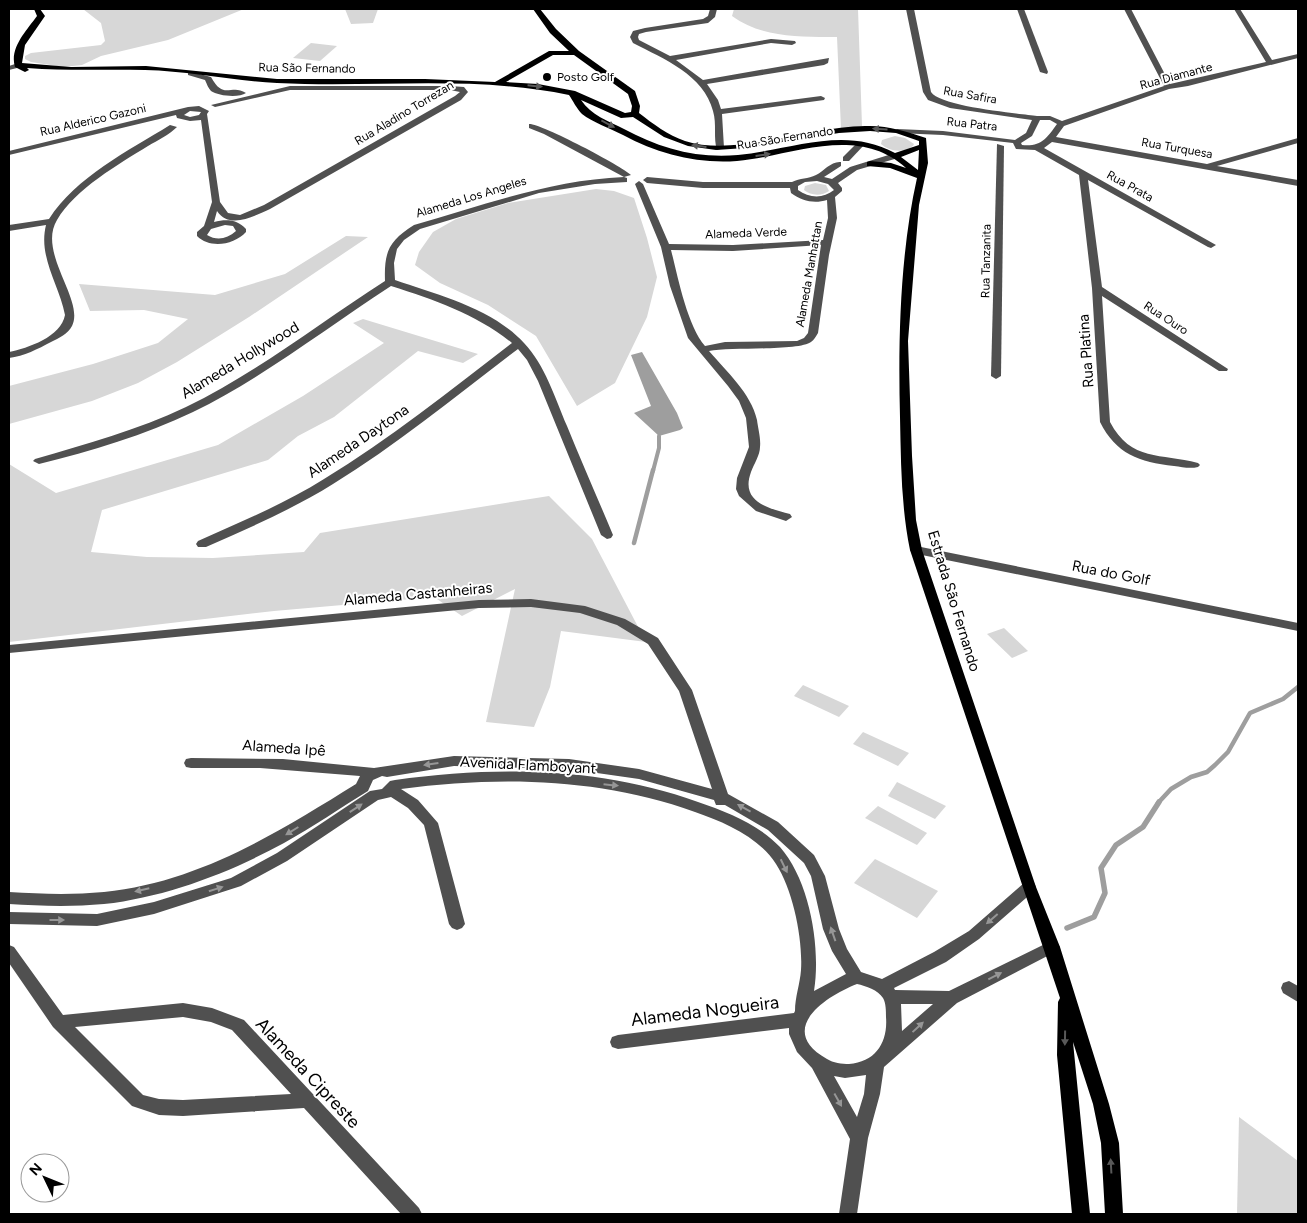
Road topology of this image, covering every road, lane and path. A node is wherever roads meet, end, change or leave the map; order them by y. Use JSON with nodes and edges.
{"nodes":[{"id":1,"x":37,"y":9,"type":"edge"},
{"id":2,"x":538,"y":9,"type":"edge"},
{"id":3,"x":713,"y":9,"type":"edge"},
{"id":4,"x":910,"y":9,"type":"edge"},
{"id":5,"x":1020,"y":9,"type":"edge"},
{"id":6,"x":1127,"y":9,"type":"edge"},
{"id":7,"x":1237,"y":9,"type":"edge"},
{"id":8,"x":563,"y":42,"type":"junction"},
{"id":9,"x":792,"y":43,"type":"dead end"},
{"id":10,"x":552,"y":53,"type":"junction"},
{"id":11,"x":1265,"y":53,"type":"junction"},
{"id":12,"x":576,"y":54,"type":"junction"},
{"id":13,"x":1298,"y":56,"type":"edge"},
{"id":14,"x":668,"y":59,"type":"junction"},
{"id":15,"x":1288,"y":59,"type":"junction"},
{"id":16,"x":826,"y":60,"type":"dead end"},
{"id":17,"x":1270,"y":62,"type":"junction"},
{"id":18,"x":19,"y":66,"type":"junction"},
{"id":19,"x":9,"y":68,"type":"edge"},
{"id":20,"x":1044,"y":72,"type":"dead end"},
{"id":21,"x":191,"y":73,"type":"junction"},
{"id":22,"x":277,"y":81,"type":"junction"},
{"id":23,"x":497,"y":84,"type":"junction"},
{"id":24,"x":702,"y":84,"type":"junction"},
{"id":25,"x":1168,"y":88,"type":"junction"},
{"id":26,"x":218,"y":92,"type":"junction"},
{"id":27,"x":572,"y":93,"type":"junction"},
{"id":28,"x":231,"y":94,"type":"junction"},
{"id":29,"x":821,"y":98,"type":"dead end"},
{"id":30,"x":207,"y":106,"type":"junction"},
{"id":31,"x":184,"y":112,"type":"junction"},
{"id":32,"x":718,"y":112,"type":"junction"},
{"id":33,"x":635,"y":114,"type":"junction"},
{"id":34,"x":1037,"y":118,"type":"junction"},
{"id":35,"x":192,"y":119,"type":"junction"},
{"id":36,"x":1061,"y":124,"type":"junction"},
{"id":37,"x":532,"y":126,"type":"dead end"},
{"id":38,"x":173,"y":127,"type":"junction"},
{"id":39,"x":856,"y":130,"type":"junction"},
{"id":40,"x":943,"y":136,"type":"junction"},
{"id":41,"x":923,"y":139,"type":"junction"},
{"id":42,"x":1051,"y":139,"type":"junction"},
{"id":43,"x":1298,"y":140,"type":"edge"},
{"id":44,"x":861,"y":144,"type":"junction"},
{"id":45,"x":1018,"y":144,"type":"junction"},
{"id":46,"x":1000,"y":146,"type":"junction"},
{"id":47,"x":720,"y":148,"type":"junction"},
{"id":48,"x":1037,"y":148,"type":"junction"},
{"id":49,"x":9,"y":153,"type":"edge"},
{"id":50,"x":895,"y":156,"type":"junction"},
{"id":51,"x":870,"y":164,"type":"junction"},
{"id":52,"x":1208,"y":166,"type":"junction"},
{"id":53,"x":1083,"y":174,"type":"junction"},
{"id":54,"x":919,"y":176,"type":"junction"},
{"id":55,"x":626,"y":178,"type":"junction"},
{"id":56,"x":641,"y":178,"type":"junction"},
{"id":57,"x":817,"y":178,"type":"junction"},
{"id":58,"x":833,"y":183,"type":"junction"},
{"id":59,"x":1298,"y":183,"type":"edge"},
{"id":60,"x":794,"y":185,"type":"junction"},
{"id":61,"x":831,"y":197,"type":"junction"},
{"id":62,"x":216,"y":202,"type":"junction"},
{"id":63,"x":267,"y":207,"type":"junction"},
{"id":64,"x":228,"y":220,"type":"junction"},
{"id":65,"x":52,"y":221,"type":"junction"},
{"id":66,"x":208,"y":227,"type":"junction"},
{"id":67,"x":9,"y":228,"type":"edge"},
{"id":68,"x":241,"y":232,"type":"junction"},
{"id":69,"x":827,"y":242,"type":"junction"},
{"id":70,"x":1211,"y":245,"type":"dead end"},
{"id":71,"x":666,"y":247,"type":"junction"},
{"id":72,"x":390,"y":282,"type":"junction"},
{"id":73,"x":1096,"y":288,"type":"junction"},
{"id":74,"x":519,"y":344,"type":"junction"},
{"id":75,"x":703,"y":349,"type":"junction"},
{"id":76,"x":9,"y":355,"type":"edge"},
{"id":77,"x":1223,"y":369,"type":"dead end"},
{"id":78,"x":996,"y":376,"type":"dead end"},
{"id":79,"x":39,"y":461,"type":"dead end"},
{"id":80,"x":1194,"y":465,"type":"dead end"},
{"id":81,"x":786,"y":517,"type":"dead end"},
{"id":82,"x":607,"y":535,"type":"dead end"},
{"id":83,"x":202,"y":544,"type":"dead end"},
{"id":84,"x":916,"y":550,"type":"junction"},
{"id":85,"x":1298,"y":627,"type":"edge"},
{"id":86,"x":9,"y":650,"type":"edge"},
{"id":87,"x":191,"y":763,"type":"dead end"},
{"id":88,"x":380,"y":772,"type":"junction"},
{"id":89,"x":393,"y":788,"type":"junction"},
{"id":90,"x":369,"y":791,"type":"junction"},
{"id":91,"x":722,"y":797,"type":"junction"},
{"id":92,"x":717,"y":814,"type":"junction"},
{"id":93,"x":1029,"y":887,"type":"junction"},
{"id":94,"x":9,"y":898,"type":"edge"},
{"id":95,"x":9,"y":918,"type":"edge"},
{"id":96,"x":457,"y":924,"type":"dead end"},
{"id":97,"x":1052,"y":947,"type":"junction"},
{"id":98,"x":9,"y":952,"type":"edge"},
{"id":99,"x":856,"y":977,"type":"junction"},
{"id":100,"x":1066,"y":990,"type":"junction"},
{"id":101,"x":887,"y":992,"type":"junction"},
{"id":102,"x":951,"y":998,"type":"junction"},
{"id":103,"x":800,"y":1015,"type":"junction"},
{"id":104,"x":58,"y":1022,"type":"junction"},
{"id":105,"x":618,"y":1042,"type":"dead end"},
{"id":106,"x":881,"y":1061,"type":"junction"},
{"id":107,"x":818,"y":1062,"type":"junction"},
{"id":108,"x":306,"y":1100,"type":"junction"},
{"id":109,"x":859,"y":1138,"type":"junction"},
{"id":110,"x":413,"y":1214,"type":"edge"},
{"id":111,"x":848,"y":1214,"type":"edge"},
{"id":112,"x":1081,"y":1214,"type":"edge"},
{"id":113,"x":1114,"y":1214,"type":"edge"}],
"edges":[{"from":1,"to":18,"type":"main road"},
{"from":2,"to":8,"type":"main road"},
{"from":3,"to":14,"type":"street"},
{"from":4,"to":34,"type":"street","name":"Rua Safira"},
{"from":5,"to":20,"type":"street"},
{"from":6,"to":25,"type":"street"},
{"from":7,"to":11,"type":"street"},
{"from":8,"to":10,"type":"main road"},
{"from":8,"to":12,"type":"main road"},
{"from":9,"to":14,"type":"street"},
{"from":10,"to":12,"type":"main road"},
{"from":10,"to":23,"type":"main road"},
{"from":11,"to":15,"type":"street"},
{"from":11,"to":17,"type":"street"},
{"from":12,"to":33,"type":"main road"},
{"from":13,"to":15,"type":"street","name":"Rua Diamante"},
{"from":14,"to":24,"type":"street"},
{"from":15,"to":17,"type":"street","name":"Rua Diamante"},
{"from":16,"to":24,"type":"street"},
{"from":17,"to":25,"type":"street","name":"Rua Diamante"},
{"from":18,"to":19,"type":"street"},
{"from":18,"to":21,"type":"main road","name":"Rua São Fernando"},
{"from":21,"to":22,"type":"main road","name":"Rua São Fernando"},
{"from":21,"to":26,"type":"street"},
{"from":22,"to":23,"type":"main road","name":"Rua São Fernando"},
{"from":22,"to":28,"type":"street"},
{"from":23,"to":27,"type":"main road","name":"Rua São Fernando","one_way":true},
{"from":24,"to":32,"type":"street"},
{"from":25,"to":36,"type":"street","name":"Rua Diamante"},
{"from":26,"to":28,"type":"street"},
{"from":26,"to":30,"type":"street"},
{"from":27,"to":33,"type":"main road","name":"Rua São Fernando"},
{"from":27,"to":44,"type":"main road","name":"Rua São Fernando","one_way":true},
{"from":28,"to":30,"type":"street"},
{"from":29,"to":32,"type":"street"},
{"from":30,"to":31,"type":"street"},
{"from":30,"to":35,"type":"street"},
{"from":30,"to":62,"type":"street"},
{"from":30,"to":63,"type":"street","name":"Rua Aladino Torrezan"},
{"from":31,"to":35,"type":"street"},
{"from":31,"to":38,"type":"street"},
{"from":31,"to":49,"type":"street","name":"Rua Alderico Gazoni"},
{"from":32,"to":47,"type":"street"},
{"from":47,"to":33,"type":"main road","name":"Rua São Fernando","one_way":true},
{"from":34,"to":36,"type":"street"},
{"from":34,"to":45,"type":"street"},
{"from":35,"to":38,"type":"street"},
{"from":36,"to":42,"type":"street"},
{"from":37,"to":55,"type":"street"},
{"from":38,"to":65,"type":"street"},
{"from":41,"to":39,"type":"main road","name":"Rua São Fernando","one_way":true},
{"from":39,"to":44,"type":"main road"},
{"from":39,"to":47,"type":"main road","name":"Rua São Fernando"},
{"from":40,"to":41,"type":"street"},
{"from":40,"to":45,"type":"street","name":"Rua Patra"},
{"from":40,"to":46,"type":"street"},
{"from":41,"to":50,"type":"main road"},
{"from":41,"to":54,"type":"main road","name":"Estrada São Fernando"},
{"from":42,"to":48,"type":"street"},
{"from":42,"to":52,"type":"street","name":"Rua Turquesa"},
{"from":43,"to":52,"type":"street"},
{"from":44,"to":50,"type":"main road","name":"Rua São Fernando"},
{"from":44,"to":57,"type":"street"},
{"from":45,"to":46,"type":"street"},
{"from":45,"to":48,"type":"street"},
{"from":46,"to":78,"type":"street","name":"Rua Tanzanita"},
{"from":48,"to":53,"type":"street","name":"Rua Prata"},
{"from":50,"to":51,"type":"street"},
{"from":50,"to":54,"type":"main road","name":"Rua São Fernando"},
{"from":51,"to":54,"type":"main road"},
{"from":51,"to":58,"type":"street"},
{"from":52,"to":59,"type":"street","name":"Rua Turquesa"},
{"from":53,"to":70,"type":"street","name":"Rua Prata"},
{"from":53,"to":73,"type":"street","name":"Rua Platina"},
{"from":54,"to":84,"type":"main road","name":"Estrada São Fernando"},
{"from":55,"to":56,"type":"street"},
{"from":55,"to":72,"type":"street","name":"Alameda Los Angeles"},
{"from":56,"to":60,"type":"street"},
{"from":56,"to":71,"type":"street"},
{"from":57,"to":58,"type":"street"},
{"from":57,"to":60,"type":"street"},
{"from":58,"to":61,"type":"street","name":"Alameda Manhattan"},
{"from":60,"to":61,"type":"street"},
{"from":61,"to":69,"type":"street","name":"Alameda Manhattan"},
{"from":62,"to":64,"type":"street"},
{"from":62,"to":66,"type":"street"},
{"from":63,"to":64,"type":"street"},
{"from":63,"to":68,"type":"street"},
{"from":64,"to":66,"type":"street"},
{"from":64,"to":68,"type":"street"},
{"from":65,"to":67,"type":"street"},
{"from":65,"to":76,"type":"street"},
{"from":66,"to":68,"type":"street"},
{"from":69,"to":71,"type":"street","name":"Alameda Verde"},
{"from":69,"to":75,"type":"street","name":"Alameda Manhattan"},
{"from":71,"to":75,"type":"street"},
{"from":72,"to":74,"type":"street"},
{"from":72,"to":79,"type":"street","name":"Alameda Hollywood"},
{"from":73,"to":77,"type":"street","name":"Rua Ouro"},
{"from":73,"to":80,"type":"street","name":"Rua Platina"},
{"from":74,"to":82,"type":"street"},
{"from":74,"to":83,"type":"street","name":"Alameda Daytona"},
{"from":75,"to":81,"type":"street"},
{"from":84,"to":85,"type":"street","name":"Rua do Golf"},
{"from":84,"to":93,"type":"main road","name":"Estrada São Fernando"},
{"from":86,"to":91,"type":"street","name":"Alameda Castanheiras"},
{"from":87,"to":88,"type":"street","name":"Alameda Ipê"},
{"from":88,"to":89,"type":"street"},
{"from":88,"to":90,"type":"street","name":"Avenida Flamboyant"},
{"from":91,"to":88,"type":"street","name":"Avenida Flamboyant","one_way":true},
{"from":89,"to":90,"type":"street","name":"Avenida Flamboyant"},
{"from":89,"to":92,"type":"street","name":"Avenida Flamboyant","one_way":true},
{"from":89,"to":96,"type":"street"},
{"from":90,"to":94,"type":"street","name":"Avenida Flamboyant","one_way":true},
{"from":95,"to":90,"type":"street","name":"Avenida Flamboyant","one_way":true},
{"from":91,"to":92,"type":"street"},
{"from":99,"to":91,"type":"street","name":"Avenida Flamboyant","one_way":true},
{"from":92,"to":103,"type":"street","name":"Avenida Flamboyant","one_way":true},
{"from":93,"to":97,"type":"main road","name":"Estrada São Fernando"},
{"from":93,"to":101,"type":"street","one_way":true},
{"from":97,"to":100,"type":"main road","name":"Estrada São Fernando"},
{"from":102,"to":97,"type":"street","one_way":true},
{"from":98,"to":104,"type":"street"},
{"from":99,"to":101,"type":"street"},
{"from":99,"to":103,"type":"street"},
{"from":100,"to":112,"type":"main road","name":"Estrada São Fernando","one_way":true},
{"from":113,"to":100,"type":"main road","name":"Estrada São Fernando","one_way":true},
{"from":101,"to":102,"type":"street"},
{"from":101,"to":106,"type":"street"},
{"from":106,"to":102,"type":"street","one_way":true},
{"from":103,"to":105,"type":"street","name":"Alameda Nogueira"},
{"from":103,"to":107,"type":"street"},
{"from":104,"to":108,"type":"street"},
{"from":104,"to":108,"type":"street","name":"Alameda Cipreste"},
{"from":106,"to":107,"type":"street"},
{"from":106,"to":109,"type":"street"},
{"from":107,"to":109,"type":"street","one_way":true},
{"from":108,"to":110,"type":"street","name":"Alameda Cipreste"},
{"from":109,"to":111,"type":"street"}]}
